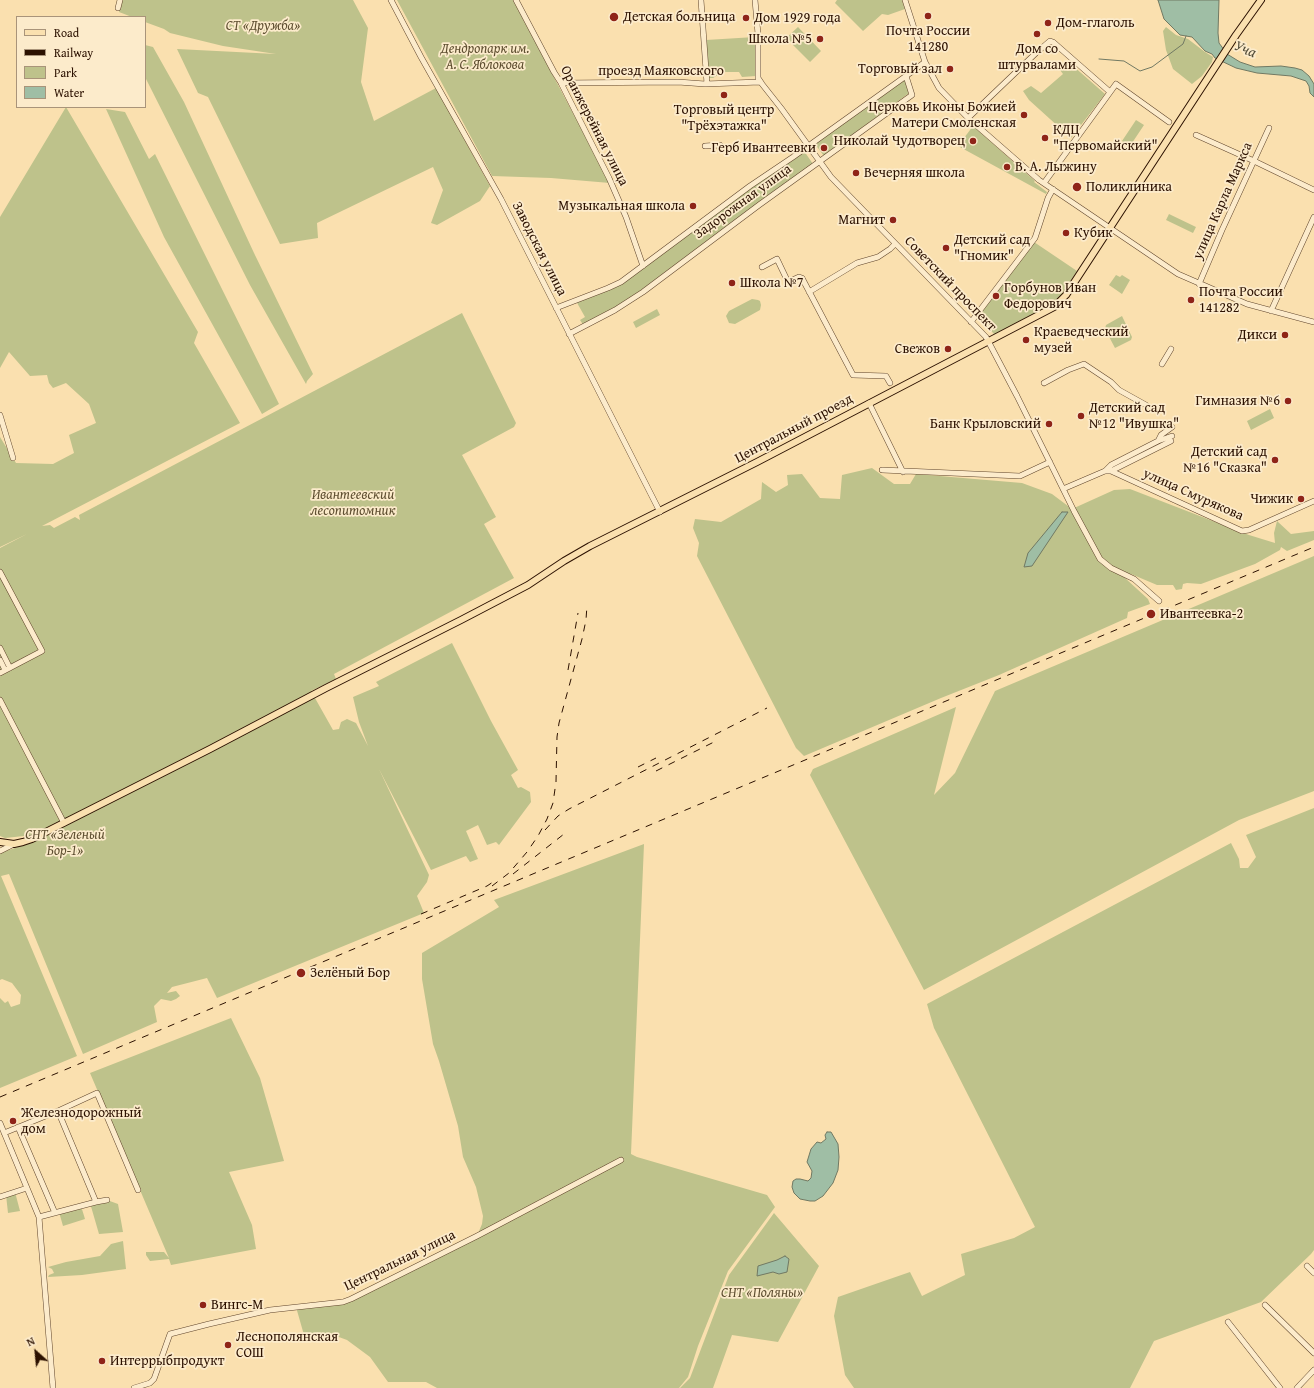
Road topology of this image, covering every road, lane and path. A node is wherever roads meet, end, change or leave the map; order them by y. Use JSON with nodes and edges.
{"nodes":[{"id":1,"x":120,"y":0,"type":"edge"},
{"id":2,"x":392,"y":0,"type":"edge"},
{"id":3,"x":516,"y":0,"type":"edge"},
{"id":4,"x":701,"y":0,"type":"edge"},
{"id":5,"x":754,"y":0,"type":"edge"},
{"id":6,"x":905,"y":0,"type":"edge"},
{"id":7,"x":1261,"y":0,"type":"edge"},
{"id":8,"x":118,"y":8,"type":"dead end"},
{"id":9,"x":926,"y":62,"type":"junction"},
{"id":10,"x":906,"y":76,"type":"junction"},
{"id":11,"x":760,"y":82,"type":"junction"},
{"id":12,"x":562,"y":83,"type":"junction"},
{"id":13,"x":707,"y":84,"type":"junction"},
{"id":14,"x":1110,"y":92,"type":"junction"},
{"id":15,"x":968,"y":118,"type":"junction"},
{"id":16,"x":1169,"y":122,"type":"dead end"},
{"id":17,"x":1269,"y":128,"type":"dead end"},
{"id":18,"x":1196,"y":135,"type":"dead end"},
{"id":19,"x":706,"y":146,"type":"dead end"},
{"id":20,"x":808,"y":146,"type":"junction"},
{"id":21,"x":723,"y":149,"type":"dead end"},
{"id":22,"x":819,"y":161,"type":"junction"},
{"id":23,"x":1254,"y":161,"type":"junction"},
{"id":24,"x":1044,"y":183,"type":"junction"},
{"id":25,"x":1053,"y":189,"type":"junction"},
{"id":26,"x":1314,"y":190,"type":"edge"},
{"id":27,"x":1314,"y":216,"type":"edge"},
{"id":28,"x":1110,"y":229,"type":"junction"},
{"id":29,"x":895,"y":244,"type":"junction"},
{"id":30,"x":643,"y":266,"type":"junction"},
{"id":31,"x":762,"y":267,"type":"dead end"},
{"id":32,"x":1199,"y":284,"type":"junction"},
{"id":33,"x":809,"y":292,"type":"junction"},
{"id":34,"x":556,"y":308,"type":"junction"},
{"id":35,"x":1271,"y":311,"type":"junction"},
{"id":36,"x":971,"y":322,"type":"junction"},
{"id":37,"x":1314,"y":322,"type":"edge"},
{"id":38,"x":569,"y":334,"type":"junction"},
{"id":39,"x":989,"y":342,"type":"junction"},
{"id":40,"x":1171,"y":349,"type":"dead end"},
{"id":41,"x":1162,"y":364,"type":"dead end"},
{"id":42,"x":890,"y":383,"type":"dead end"},
{"id":43,"x":1044,"y":383,"type":"dead end"},
{"id":44,"x":869,"y":403,"type":"junction"},
{"id":45,"x":1146,"y":405,"type":"dead end"},
{"id":46,"x":0,"y":414,"type":"edge"},
{"id":47,"x":1172,"y":428,"type":"dead end"},
{"id":48,"x":1158,"y":441,"type":"junction"},
{"id":49,"x":13,"y":458,"type":"dead end"},
{"id":50,"x":1050,"y":462,"type":"junction"},
{"id":51,"x":882,"y":470,"type":"dead end"},
{"id":52,"x":1108,"y":471,"type":"junction"},
{"id":53,"x":903,"y":472,"type":"junction"},
{"id":54,"x":1063,"y":489,"type":"junction"},
{"id":55,"x":1314,"y":501,"type":"edge"},
{"id":56,"x":660,"y":512,"type":"junction"},
{"id":57,"x":0,"y":572,"type":"edge"},
{"id":58,"x":1159,"y":601,"type":"dead end"},
{"id":59,"x":0,"y":648,"type":"edge"},
{"id":60,"x":0,"y":660,"type":"edge"},
{"id":61,"x":8,"y":669,"type":"junction"},
{"id":62,"x":0,"y":673,"type":"edge"},
{"id":63,"x":0,"y":700,"type":"edge"},
{"id":64,"x":64,"y":822,"type":"junction"},
{"id":65,"x":0,"y":842,"type":"edge"},
{"id":66,"x":14,"y":844,"type":"junction"},
{"id":67,"x":0,"y":851,"type":"edge"},
{"id":68,"x":58,"y":1111,"type":"junction"},
{"id":69,"x":0,"y":1123,"type":"edge"},
{"id":70,"x":18,"y":1128,"type":"junction"},
{"id":71,"x":4,"y":1134,"type":"junction"},
{"id":72,"x":621,"y":1160,"type":"dead end"},
{"id":73,"x":27,"y":1188,"type":"junction"},
{"id":74,"x":138,"y":1190,"type":"dead end"},
{"id":75,"x":0,"y":1197,"type":"edge"},
{"id":76,"x":107,"y":1200,"type":"dead end"},
{"id":77,"x":96,"y":1202,"type":"junction"},
{"id":78,"x":55,"y":1213,"type":"junction"},
{"id":79,"x":39,"y":1217,"type":"junction"},
{"id":80,"x":1307,"y":1266,"type":"dead end"},
{"id":81,"x":1314,"y":1273,"type":"edge"},
{"id":82,"x":1265,"y":1305,"type":"dead end"},
{"id":83,"x":1228,"y":1322,"type":"dead end"},
{"id":84,"x":1314,"y":1353,"type":"edge"},
{"id":85,"x":1314,"y":1370,"type":"edge"},
{"id":86,"x":53,"y":1388,"type":"edge"},
{"id":87,"x":134,"y":1388,"type":"edge"},
{"id":88,"x":1280,"y":1388,"type":"edge"},
{"id":89,"x":1297,"y":1388,"type":"edge"}],
"edges":[{"from":1,"to":8,"type":"street"},
{"from":2,"to":34,"type":"street","name":"Заводская улица"},
{"from":3,"to":12,"type":"street","name":"Оранжерейная улица"},
{"from":4,"to":13,"type":"street"},
{"from":5,"to":11,"type":"street"},
{"from":6,"to":9,"type":"street"},
{"from":7,"to":28,"type":"main road","name":"Центральный проезд"},
{"from":9,"to":10,"type":"street","name":"Задорожная улица"},
{"from":9,"to":15,"type":"street"},
{"from":10,"to":20,"type":"street","name":"Задорожная улица"},
{"from":10,"to":22,"type":"street","name":"Задорожная улица"},
{"from":11,"to":13,"type":"street","name":"проезд Маяковского"},
{"from":11,"to":20,"type":"street","name":"Советский проспект"},
{"from":12,"to":13,"type":"street","name":"проезд Маяковского"},
{"from":12,"to":30,"type":"street","name":"Оранжерейная улица"},
{"from":14,"to":15,"type":"street"},
{"from":14,"to":16,"type":"street"},
{"from":14,"to":24,"type":"street"},
{"from":15,"to":24,"type":"street"},
{"from":17,"to":23,"type":"street","name":"улица Карла Маркса"},
{"from":18,"to":23,"type":"street"},
{"from":19,"to":21,"type":"street"},
{"from":20,"to":22,"type":"street","name":"Советский проспект"},
{"from":20,"to":30,"type":"street","name":"Задорожная улица"},
{"from":22,"to":29,"type":"street","name":"Советский проспект"},
{"from":22,"to":38,"type":"street","name":"Задорожная улица"},
{"from":23,"to":26,"type":"street"},
{"from":23,"to":32,"type":"street","name":"улица Карла Маркса"},
{"from":24,"to":25,"type":"street"},
{"from":25,"to":28,"type":"street"},
{"from":25,"to":36,"type":"street"},
{"from":27,"to":35,"type":"street"},
{"from":28,"to":32,"type":"street"},
{"from":28,"to":39,"type":"main road","name":"Центральный проезд"},
{"from":29,"to":33,"type":"street"},
{"from":29,"to":36,"type":"street","name":"Советский проспект"},
{"from":30,"to":34,"type":"street","name":"Задорожная улица"},
{"from":31,"to":33,"type":"street"},
{"from":32,"to":35,"type":"street"},
{"from":33,"to":42,"type":"street"},
{"from":34,"to":38,"type":"street","name":"Заводская улица"},
{"from":35,"to":37,"type":"street"},
{"from":36,"to":39,"type":"street","name":"Советский проспект"},
{"from":38,"to":56,"type":"street","name":"Заводская улица"},
{"from":39,"to":44,"type":"main road","name":"Центральный проезд"},
{"from":39,"to":50,"type":"street","name":"Советский проспект"},
{"from":40,"to":41,"type":"street"},
{"from":43,"to":45,"type":"street"},
{"from":44,"to":53,"type":"street"},
{"from":44,"to":56,"type":"main road","name":"Центральный проезд"},
{"from":46,"to":49,"type":"street"},
{"from":47,"to":48,"type":"street"},
{"from":48,"to":52,"type":"street"},
{"from":48,"to":52,"type":"street"},
{"from":50,"to":53,"type":"street"},
{"from":50,"to":54,"type":"street","name":"Советский проспект"},
{"from":51,"to":53,"type":"street"},
{"from":52,"to":54,"type":"street"},
{"from":52,"to":55,"type":"street","name":"улица Смурякова"},
{"from":54,"to":58,"type":"street","name":"Советский проспект"},
{"from":56,"to":64,"type":"main road","name":"Центральный проезд"},
{"from":57,"to":61,"type":"street"},
{"from":59,"to":61,"type":"street"},
{"from":60,"to":61,"type":"street"},
{"from":61,"to":62,"type":"street"},
{"from":63,"to":64,"type":"street"},
{"from":64,"to":66,"type":"main road","name":"Центральный проезд"},
{"from":65,"to":66,"type":"main road"},
{"from":66,"to":67,"type":"street"},
{"from":68,"to":70,"type":"street"},
{"from":68,"to":74,"type":"street"},
{"from":68,"to":77,"type":"street"},
{"from":69,"to":71,"type":"street"},
{"from":70,"to":71,"type":"street"},
{"from":70,"to":78,"type":"street"},
{"from":71,"to":73,"type":"street"},
{"from":72,"to":87,"type":"street","name":"Центральная улица"},
{"from":73,"to":75,"type":"street"},
{"from":73,"to":79,"type":"street"},
{"from":76,"to":77,"type":"street"},
{"from":77,"to":78,"type":"street"},
{"from":78,"to":79,"type":"street"},
{"from":79,"to":86,"type":"street"},
{"from":80,"to":81,"type":"street"},
{"from":82,"to":84,"type":"street"},
{"from":83,"to":88,"type":"street"},
{"from":85,"to":89,"type":"street"}]}
